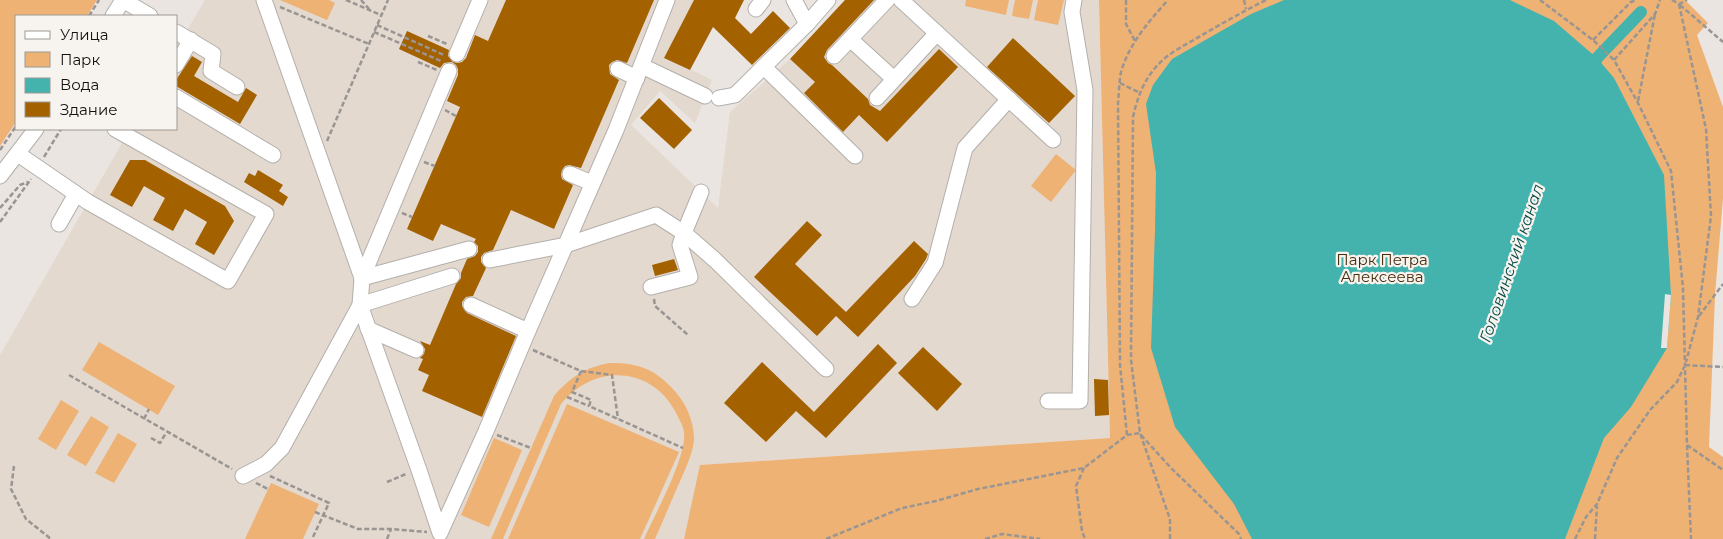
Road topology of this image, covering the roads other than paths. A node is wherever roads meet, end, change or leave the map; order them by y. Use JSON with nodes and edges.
{"nodes":[{"id":1,"x":123,"y":0,"type":"edge"},
{"id":2,"x":264,"y":0,"type":"edge"},
{"id":3,"x":480,"y":0,"type":"edge"},
{"id":4,"x":667,"y":0,"type":"edge"},
{"id":5,"x":794,"y":0,"type":"edge"},
{"id":6,"x":828,"y":0,"type":"edge"},
{"id":7,"x":887,"y":0,"type":"edge"},
{"id":8,"x":901,"y":0,"type":"edge"},
{"id":9,"x":1074,"y":0,"type":"edge"},
{"id":10,"x":113,"y":15,"type":"edge"},
{"id":11,"x":148,"y":15,"type":"edge"},
{"id":12,"x":807,"y":24,"type":"junction"},
{"id":13,"x":178,"y":33,"type":"edge"},
{"id":14,"x":937,"y":33,"type":"junction"},
{"id":15,"x":850,"y":39,"type":"junction"},
{"id":16,"x":191,"y":40,"type":"junction"},
{"id":17,"x":834,"y":56,"type":"dead end"},
{"id":18,"x":178,"y":62,"type":"edge"},
{"id":19,"x":764,"y":67,"type":"junction"},
{"id":20,"x":618,"y":69,"type":"dead end"},
{"id":21,"x":640,"y":72,"type":"junction"},
{"id":22,"x":894,"y":79,"type":"junction"},
{"id":23,"x":237,"y":87,"type":"dead end"},
{"id":24,"x":178,"y":98,"type":"edge"},
{"id":25,"x":877,"y":98,"type":"dead end"},
{"id":26,"x":1008,"y":99,"type":"junction"},
{"id":27,"x":35,"y":130,"type":"edge"},
{"id":28,"x":117,"y":130,"type":"edge"},
{"id":29,"x":1053,"y":140,"type":"dead end"},
{"id":30,"x":18,"y":154,"type":"junction"},
{"id":31,"x":273,"y":155,"type":"dead end"},
{"id":32,"x":855,"y":156,"type":"dead end"},
{"id":33,"x":570,"y":174,"type":"dead end"},
{"id":34,"x":0,"y":176,"type":"edge"},
{"id":35,"x":592,"y":183,"type":"junction"},
{"id":36,"x":702,"y":192,"type":"dead end"},
{"id":37,"x":76,"y":194,"type":"junction"},
{"id":38,"x":59,"y":224,"type":"dead end"},
{"id":39,"x":684,"y":232,"type":"junction"},
{"id":40,"x":566,"y":245,"type":"junction"},
{"id":41,"x":469,"y":249,"type":"dead end"},
{"id":42,"x":490,"y":260,"type":"dead end"},
{"id":43,"x":452,"y":276,"type":"dead end"},
{"id":44,"x":362,"y":278,"type":"junction"},
{"id":45,"x":651,"y":287,"type":"road end"},
{"id":46,"x":912,"y":299,"type":"dead end"},
{"id":47,"x":360,"y":305,"type":"junction"},
{"id":48,"x":471,"y":305,"type":"dead end"},
{"id":49,"x":368,"y":329,"type":"junction"},
{"id":50,"x":525,"y":338,"type":"junction"},
{"id":51,"x":416,"y":350,"type":"dead end"},
{"id":52,"x":826,"y":369,"type":"dead end"},
{"id":53,"x":1048,"y":401,"type":"dead end"},
{"id":54,"x":243,"y":476,"type":"road end"},
{"id":55,"x":441,"y":536,"type":"edge"}],
"edges":[{"from":1,"to":10,"type":"street"},
{"from":1,"to":11,"type":"street"},
{"from":2,"to":44,"type":"street"},
{"from":3,"to":44,"type":"street"},
{"from":4,"to":21,"type":"street"},
{"from":5,"to":12,"type":"street"},
{"from":6,"to":12,"type":"street"},
{"from":7,"to":15,"type":"street"},
{"from":8,"to":14,"type":"street"},
{"from":9,"to":53,"type":"street"},
{"from":12,"to":19,"type":"street"},
{"from":13,"to":16,"type":"street"},
{"from":14,"to":22,"type":"street"},
{"from":14,"to":26,"type":"street"},
{"from":15,"to":17,"type":"street"},
{"from":15,"to":22,"type":"street"},
{"from":16,"to":18,"type":"street"},
{"from":16,"to":23,"type":"street"},
{"from":19,"to":21,"type":"street"},
{"from":19,"to":32,"type":"street"},
{"from":20,"to":21,"type":"street"},
{"from":21,"to":35,"type":"street"},
{"from":22,"to":25,"type":"street"},
{"from":24,"to":31,"type":"street"},
{"from":26,"to":29,"type":"street"},
{"from":26,"to":46,"type":"street"},
{"from":27,"to":30,"type":"street"},
{"from":28,"to":37,"type":"street"},
{"from":30,"to":34,"type":"street"},
{"from":30,"to":37,"type":"street"},
{"from":33,"to":35,"type":"street"},
{"from":35,"to":40,"type":"street"},
{"from":36,"to":39,"type":"street"},
{"from":37,"to":38,"type":"street"},
{"from":39,"to":40,"type":"street"},
{"from":39,"to":45,"type":"street"},
{"from":39,"to":52,"type":"street"},
{"from":40,"to":42,"type":"street"},
{"from":40,"to":50,"type":"street"},
{"from":41,"to":44,"type":"street"},
{"from":43,"to":47,"type":"street"},
{"from":44,"to":47,"type":"street"},
{"from":47,"to":49,"type":"street"},
{"from":47,"to":54,"type":"street"},
{"from":48,"to":50,"type":"street"},
{"from":49,"to":51,"type":"street"},
{"from":49,"to":55,"type":"street"},
{"from":50,"to":55,"type":"street"}]}
